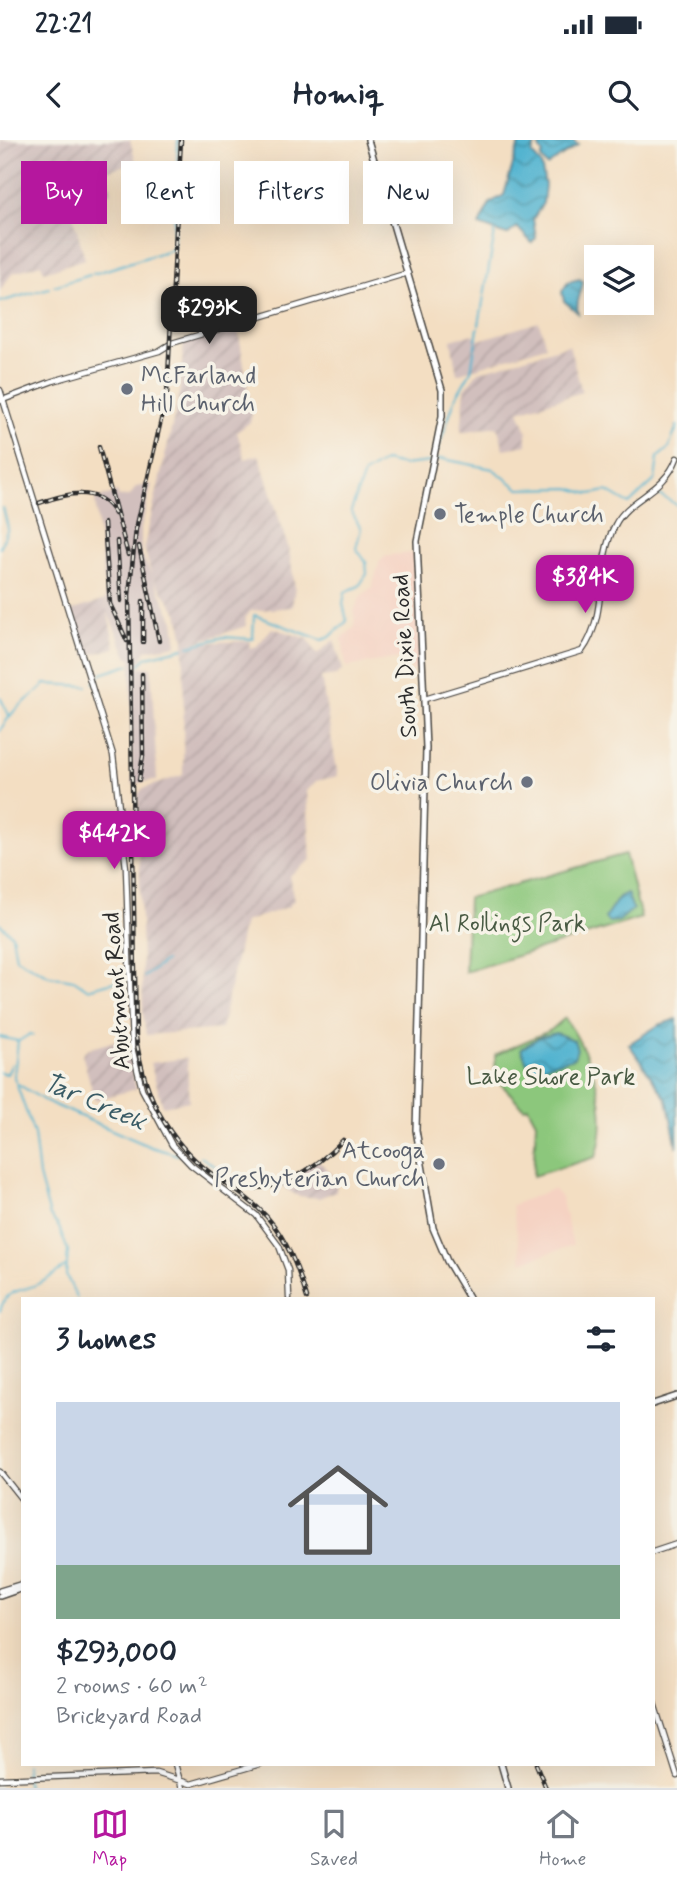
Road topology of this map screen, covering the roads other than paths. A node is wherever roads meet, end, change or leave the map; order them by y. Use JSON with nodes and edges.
{"nodes":[{"id":1,"x":368,"y":140,"type":"edge"},
{"id":2,"x":408,"y":272,"type":"junction"},
{"id":3,"x":0,"y":390,"type":"edge"},
{"id":4,"x":1,"y":400,"type":"edge"},
{"id":5,"x":677,"y":458,"type":"edge"},
{"id":6,"x":425,"y":699,"type":"junction"},
{"id":7,"x":289,"y":1297,"type":"edge"},
{"id":8,"x":468,"y":1297,"type":"edge"},
{"id":9,"x":677,"y":1396,"type":"edge"},
{"id":10,"x":655,"y":1403,"type":"edge"},
{"id":11,"x":0,"y":1472,"type":"edge"},
{"id":12,"x":21,"y":1498,"type":"edge"},
{"id":13,"x":677,"y":1544,"type":"edge"},
{"id":14,"x":655,"y":1551,"type":"edge"},
{"id":15,"x":21,"y":1587,"type":"edge"},
{"id":16,"x":0,"y":1593,"type":"edge"},
{"id":17,"x":655,"y":1707,"type":"edge"},
{"id":18,"x":176,"y":1766,"type":"edge"},
{"id":19,"x":253,"y":1766,"type":"edge"},
{"id":20,"x":502,"y":1766,"type":"edge"},
{"id":21,"x":677,"y":1776,"type":"edge"},
{"id":22,"x":0,"y":1779,"type":"edge"},
{"id":23,"x":181,"y":1785,"type":"edge"},
{"id":24,"x":508,"y":1788,"type":"edge"}],
"edges":[{"from":1,"to":2,"type":"main road","name":"South Dixie Road"},
{"from":2,"to":4,"type":"main road"},
{"from":2,"to":6,"type":"main road","name":"South Dixie Road"},
{"from":3,"to":4,"type":"main road","name":"Abutment Road"},
{"from":4,"to":7,"type":"main road","name":"Abutment Road"},
{"from":5,"to":6,"type":"main road"},
{"from":6,"to":8,"type":"main road","name":"South Dixie Road"},
{"from":9,"to":10,"type":"main road"},
{"from":11,"to":12,"type":"main road"},
{"from":13,"to":14,"type":"main road"},
{"from":15,"to":16,"type":"main road"},
{"from":17,"to":21,"type":"main road"},
{"from":18,"to":23,"type":"main road"},
{"from":19,"to":23,"type":"main road"},
{"from":20,"to":24,"type":"main road"},
{"from":22,"to":23,"type":"main road"}]}
